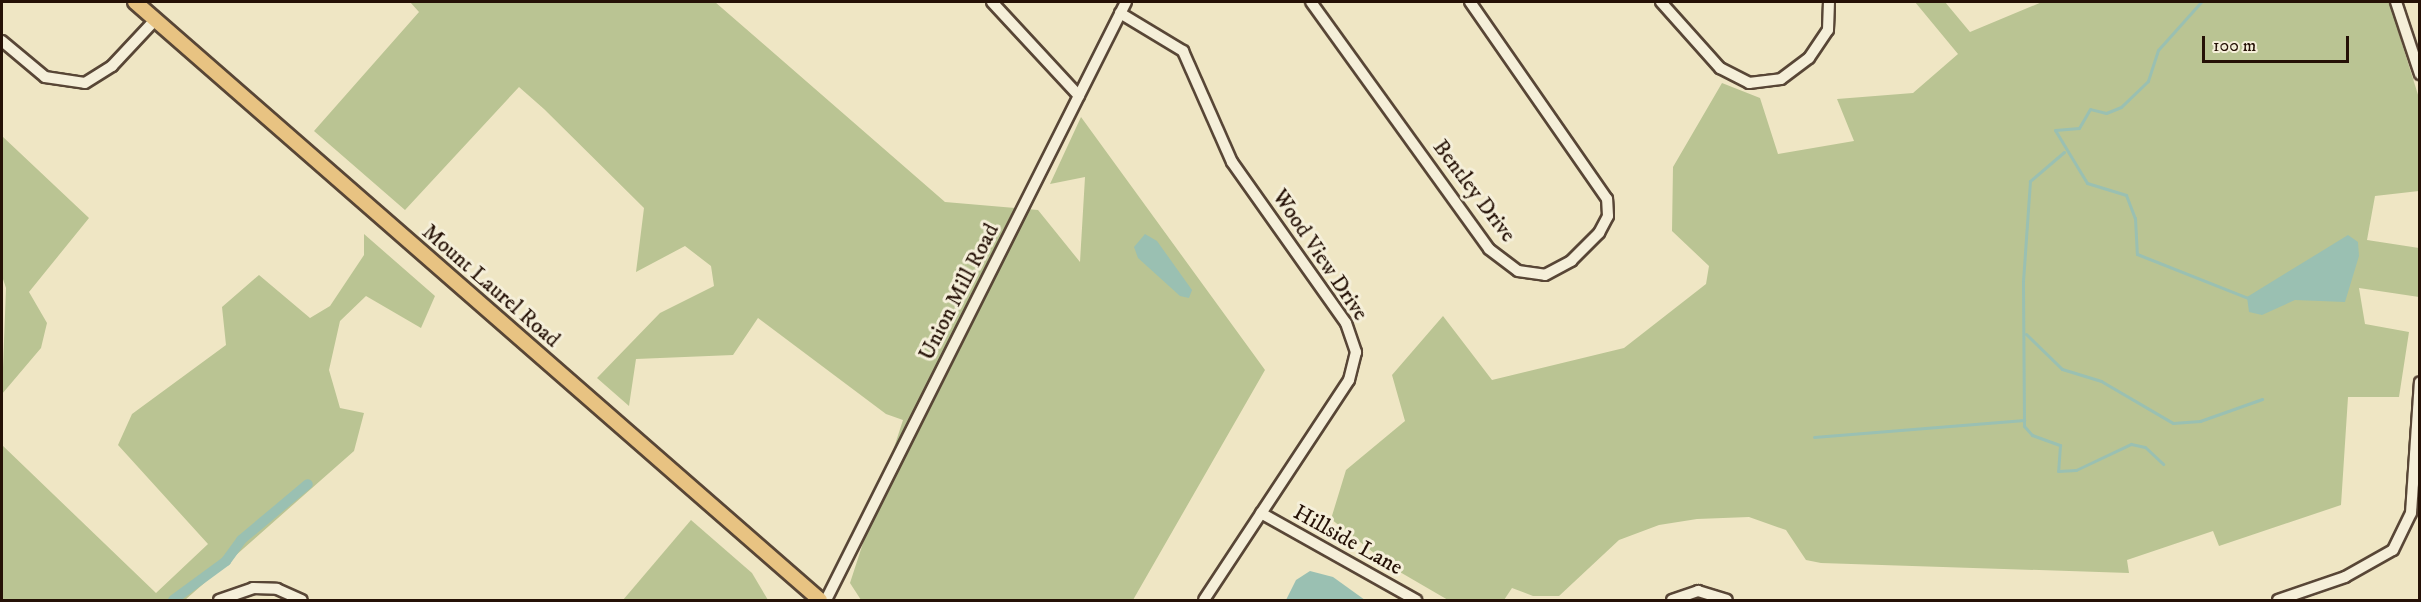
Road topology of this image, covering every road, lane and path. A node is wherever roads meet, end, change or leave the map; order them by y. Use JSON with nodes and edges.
{"nodes":[{"id":1,"x":135,"y":2,"type":"edge"},
{"id":2,"x":992,"y":2,"type":"edge"},
{"id":3,"x":1126,"y":2,"type":"edge"},
{"id":4,"x":1311,"y":2,"type":"edge"},
{"id":5,"x":1470,"y":2,"type":"edge"},
{"id":6,"x":1661,"y":2,"type":"edge"},
{"id":7,"x":1829,"y":2,"type":"edge"},
{"id":8,"x":2396,"y":2,"type":"edge"},
{"id":9,"x":1120,"y":13,"type":"junction"},
{"id":10,"x":156,"y":20,"type":"junction"},
{"id":11,"x":2,"y":41,"type":"edge"},
{"id":12,"x":2420,"y":74,"type":"edge"},
{"id":13,"x":1079,"y":96,"type":"junction"},
{"id":14,"x":2420,"y":382,"type":"edge"},
{"id":15,"x":1261,"y":513,"type":"junction"},
{"id":16,"x":219,"y":600,"type":"edge"},
{"id":17,"x":302,"y":600,"type":"edge"},
{"id":18,"x":820,"y":600,"type":"edge"},
{"id":19,"x":826,"y":600,"type":"edge"},
{"id":20,"x":1204,"y":600,"type":"edge"},
{"id":21,"x":1416,"y":600,"type":"edge"},
{"id":22,"x":1672,"y":600,"type":"edge"},
{"id":23,"x":1727,"y":600,"type":"edge"},
{"id":24,"x":2278,"y":600,"type":"edge"}],
"edges":[{"from":1,"to":10,"type":"main road","name":"Mount Laurel Road"},
{"from":2,"to":13,"type":"street"},
{"from":3,"to":9,"type":"street","name":"Union Mill Road"},
{"from":4,"to":5,"type":"street","name":"Bentley Drive"},
{"from":6,"to":7,"type":"street"},
{"from":8,"to":12,"type":"street"},
{"from":9,"to":13,"type":"street","name":"Union Mill Road"},
{"from":9,"to":15,"type":"street","name":"Wood View Drive"},
{"from":10,"to":11,"type":"street"},
{"from":10,"to":18,"type":"main road","name":"Mount Laurel Road"},
{"from":13,"to":19,"type":"street","name":"Union Mill Road"},
{"from":14,"to":24,"type":"street"},
{"from":15,"to":20,"type":"street","name":"Wood View Drive"},
{"from":15,"to":21,"type":"street","name":"Hillside Lane"},
{"from":16,"to":17,"type":"street"},
{"from":22,"to":23,"type":"street"}]}
